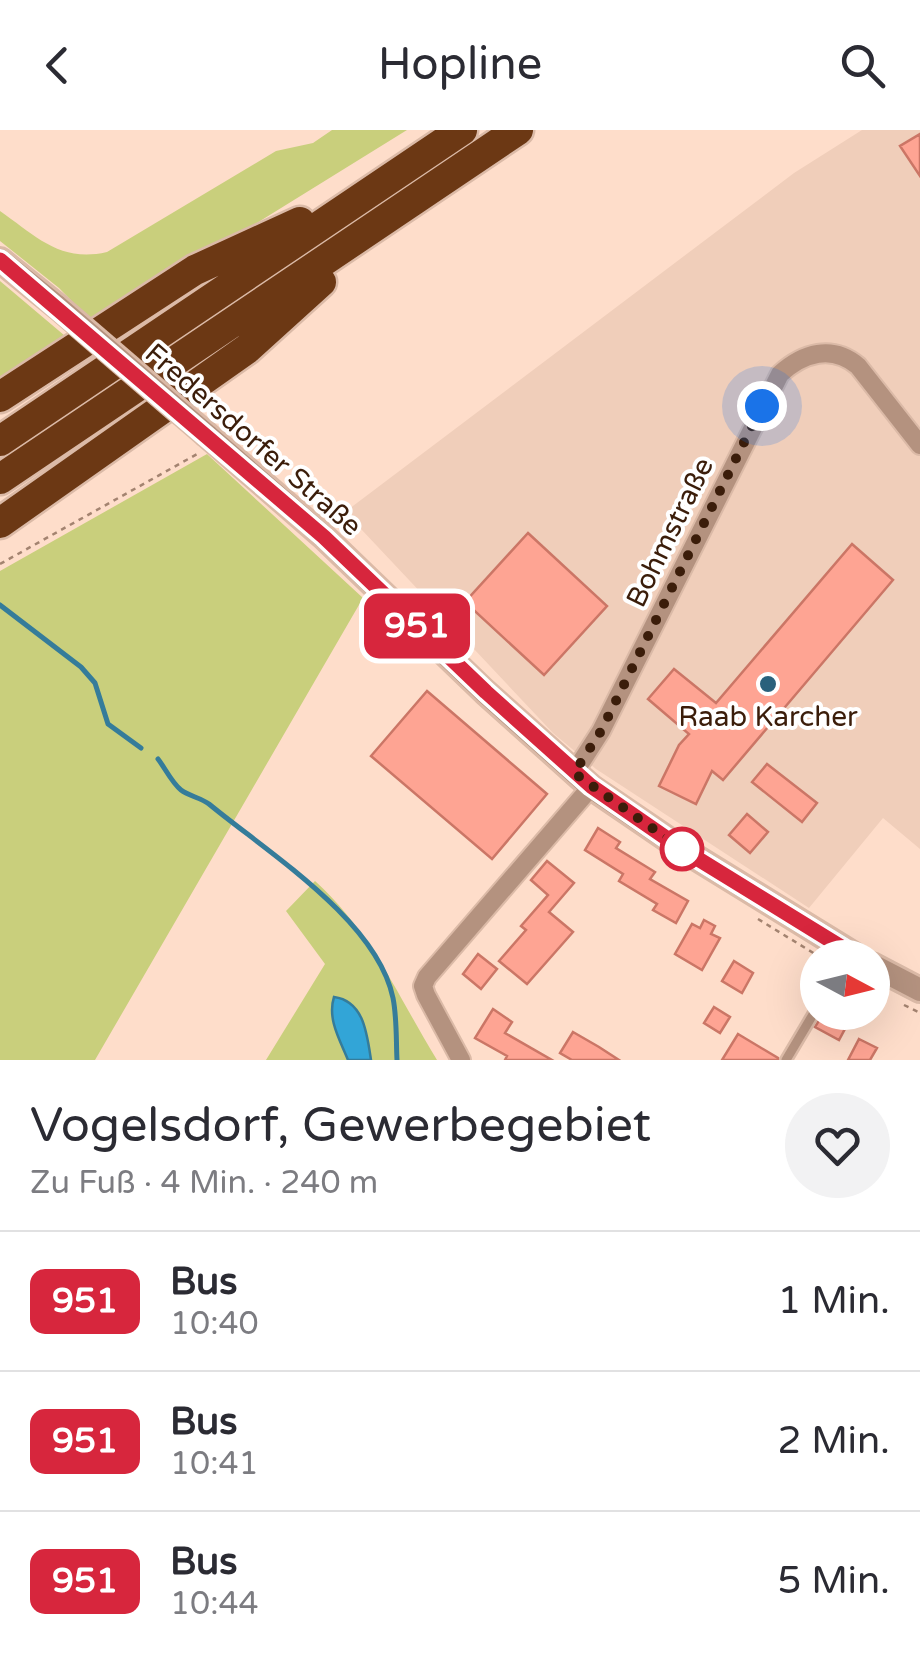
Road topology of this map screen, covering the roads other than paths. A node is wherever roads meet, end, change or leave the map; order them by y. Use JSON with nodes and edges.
{"nodes":[{"id":1,"x":462,"y":130,"type":"edge"},
{"id":2,"x":518,"y":130,"type":"edge"},
{"id":3,"x":380,"y":186,"type":"junction"},
{"id":4,"x":400,"y":210,"type":"junction"},
{"id":5,"x":0,"y":260,"type":"edge"},
{"id":6,"x":0,"y":397,"type":"edge"},
{"id":7,"x":0,"y":441,"type":"edge"},
{"id":8,"x":920,"y":444,"type":"edge"},
{"id":9,"x":0,"y":479,"type":"edge"},
{"id":10,"x":0,"y":522,"type":"edge"},
{"id":11,"x":582,"y":780,"type":"junction"},
{"id":12,"x":826,"y":940,"type":"edge"},
{"id":13,"x":890,"y":974,"type":"edge"},
{"id":14,"x":920,"y":990,"type":"edge"},
{"id":15,"x":804,"y":1030,"type":"edge"},
{"id":16,"x":461,"y":1060,"type":"edge"},
{"id":17,"x":786,"y":1060,"type":"edge"}],
"edges":[{"from":1,"to":3,"type":"highway"},
{"from":2,"to":4,"type":"highway"},
{"from":3,"to":6,"type":"highway"},
{"from":3,"to":7,"type":"highway"},
{"from":4,"to":9,"type":"highway"},
{"from":4,"to":10,"type":"highway"},
{"from":5,"to":11,"type":"street","name":"Fredersdorfer Straße","bridge":true},
{"from":8,"to":11,"type":"street","name":"Bohmstraße"},
{"from":11,"to":12,"type":"street","name":"Fredersdorfer Straße"},
{"from":11,"to":16,"type":"street","name":"Bohmstraße"},
{"from":13,"to":14,"type":"street"},
{"from":15,"to":17,"type":"lane"}]}
